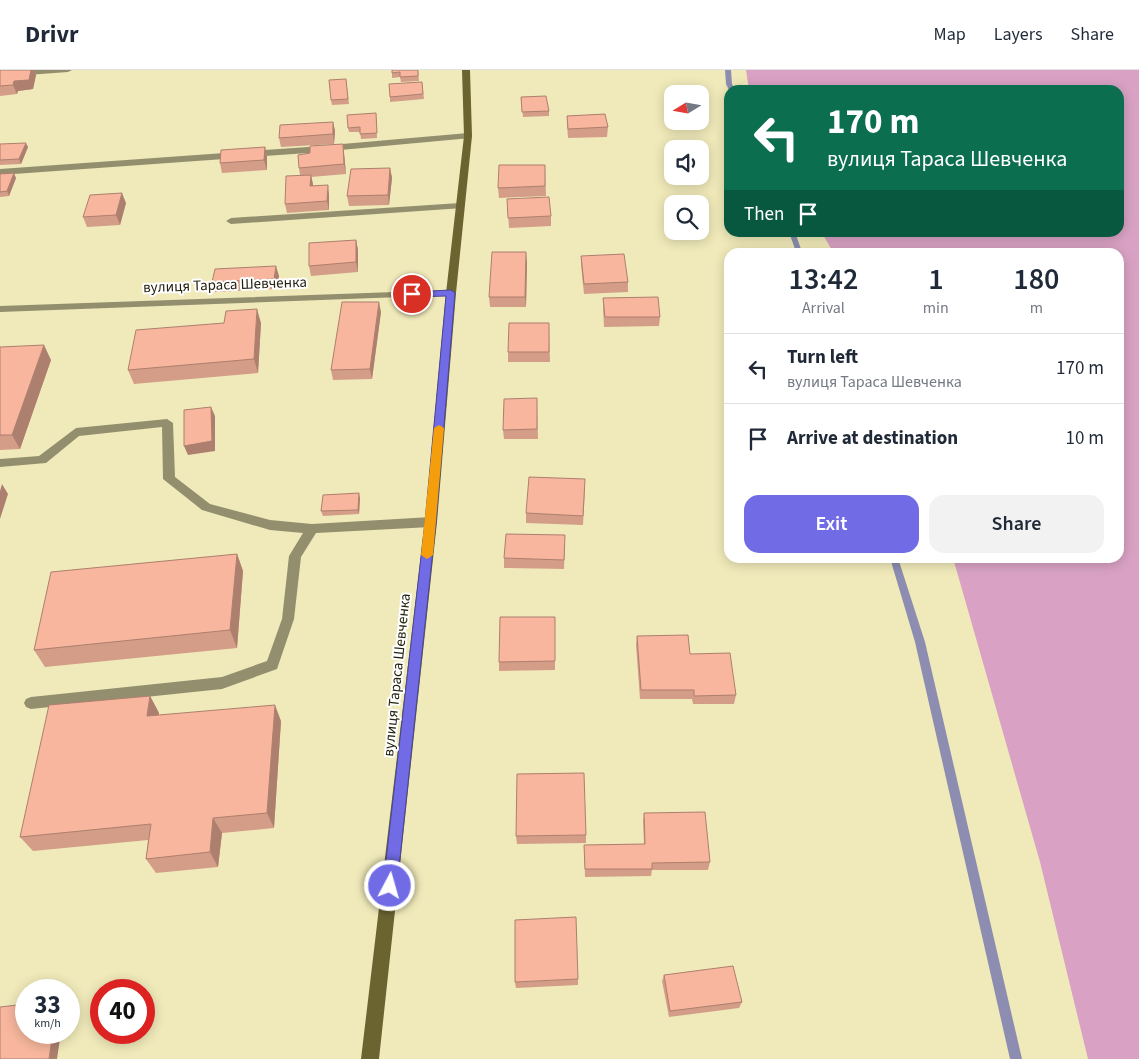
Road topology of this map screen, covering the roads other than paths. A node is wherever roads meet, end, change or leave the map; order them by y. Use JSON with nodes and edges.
{"nodes":[{"id":1,"x":68,"y":70,"type":"edge"},
{"id":2,"x":466,"y":70,"type":"edge"},
{"id":3,"x":0,"y":75,"type":"edge"},
{"id":4,"x":468,"y":136,"type":"junction"},
{"id":5,"x":0,"y":172,"type":"edge"},
{"id":6,"x":460,"y":206,"type":"junction"},
{"id":7,"x":231,"y":220,"type":"dead end"},
{"id":8,"x":451,"y":293,"type":"junction"},
{"id":9,"x":0,"y":309,"type":"edge"},
{"id":10,"x":0,"y":463,"type":"edge"},
{"id":11,"x":431,"y":522,"type":"junction"},
{"id":12,"x":312,"y":529,"type":"junction"},
{"id":13,"x":31,"y":703,"type":"dead end"},
{"id":14,"x":370,"y":1059,"type":"edge"}],
"edges":[{"from":1,"to":3,"type":"street"},
{"from":2,"to":4,"type":"street","name":"вулиця Тараса Шевченка"},
{"from":4,"to":5,"type":"street"},
{"from":4,"to":6,"type":"street","name":"вулиця Тараса Шевченка"},
{"from":6,"to":7,"type":"street"},
{"from":6,"to":8,"type":"street","name":"вулиця Тараса Шевченка"},
{"from":8,"to":9,"type":"street","name":"вулиця Тараса Шевченка"},
{"from":8,"to":11,"type":"street","name":"вулиця Тараса Шевченка"},
{"from":10,"to":12,"type":"street"},
{"from":11,"to":12,"type":"street"},
{"from":11,"to":14,"type":"street","name":"вулиця Тараса Шевченка"},
{"from":12,"to":13,"type":"street"}]}
